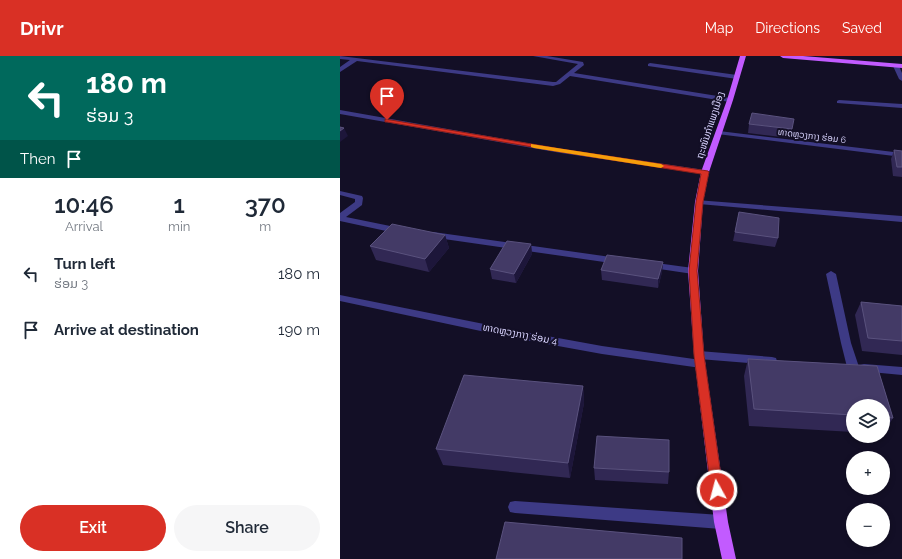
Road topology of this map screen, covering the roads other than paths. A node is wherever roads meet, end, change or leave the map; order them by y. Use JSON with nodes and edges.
{"nodes":[{"id":1,"x":536,"y":56,"type":"edge"},
{"id":2,"x":743,"y":56,"type":"edge"},
{"id":3,"x":782,"y":56,"type":"edge"},
{"id":4,"x":340,"y":57,"type":"edge"},
{"id":5,"x":793,"y":57,"type":"edge"},
{"id":6,"x":356,"y":59,"type":"junction"},
{"id":7,"x":650,"y":65,"type":"dead end"},
{"id":8,"x":899,"y":66,"type":"edge"},
{"id":9,"x":340,"y":70,"type":"edge"},
{"id":10,"x":569,"y":74,"type":"junction"},
{"id":11,"x":736,"y":77,"type":"junction"},
{"id":12,"x":902,"y":79,"type":"edge"},
{"id":13,"x":730,"y":100,"type":"junction"},
{"id":14,"x":839,"y":102,"type":"dead end"},
{"id":15,"x":902,"y":106,"type":"edge"},
{"id":16,"x":340,"y":112,"type":"edge"},
{"id":17,"x":719,"y":133,"type":"junction"},
{"id":18,"x":902,"y":155,"type":"edge"},
{"id":19,"x":705,"y":172,"type":"junction"},
{"id":20,"x":340,"y":193,"type":"edge"},
{"id":21,"x":699,"y":202,"type":"junction"},
{"id":22,"x":340,"y":217,"type":"edge"},
{"id":23,"x":902,"y":219,"type":"edge"},
{"id":24,"x":408,"y":232,"type":"edge"},
{"id":25,"x":424,"y":234,"type":"edge"},
{"id":26,"x":625,"y":262,"type":"edge"},
{"id":27,"x":640,"y":264,"type":"edge"},
{"id":28,"x":693,"y":271,"type":"junction"},
{"id":29,"x":831,"y":274,"type":"dead end"},
{"id":30,"x":340,"y":298,"type":"edge"},
{"id":31,"x":700,"y":360,"type":"junction"},
{"id":32,"x":785,"y":362,"type":"edge"},
{"id":33,"x":838,"y":366,"type":"edge"},
{"id":34,"x":853,"y":367,"type":"junction"},
{"id":35,"x":902,"y":371,"type":"edge"},
{"id":36,"x":515,"y":506,"type":"dead end"},
{"id":37,"x":721,"y":522,"type":"junction"},
{"id":38,"x":729,"y":559,"type":"edge"}],
"edges":[{"from":1,"to":10,"type":"street"},
{"from":2,"to":11,"type":"main road","name":"ຖະໜົນກຳແພງເມືອງ"},
{"from":3,"to":5,"type":"main road"},
{"from":4,"to":6,"type":"street"},
{"from":5,"to":8,"type":"main road"},
{"from":6,"to":9,"type":"street"},
{"from":6,"to":10,"type":"street"},
{"from":7,"to":11,"type":"street"},
{"from":8,"to":12,"type":"street"},
{"from":10,"to":13,"type":"street"},
{"from":11,"to":13,"type":"main road","name":"ຖະໜົນກຳແພງເມືອງ"},
{"from":13,"to":17,"type":"main road","name":"ຖະໜົນກຳແພງເມືອງ"},
{"from":14,"to":15,"type":"street"},
{"from":16,"to":19,"type":"street"},
{"from":17,"to":18,"type":"street","name":"ທາດຫຼວງກາງ ຮ່ອມ 6"},
{"from":17,"to":19,"type":"main road","name":"ຖະໜົນກຳແພງເມືອງ"},
{"from":19,"to":21,"type":"main road","name":"ຖະໜົນກຳແພງເມືອງ"},
{"from":20,"to":22,"type":"street"},
{"from":21,"to":23,"type":"street"},
{"from":21,"to":28,"type":"main road","name":"ຖະໜົນກຳແພງເມືອງ"},
{"from":22,"to":24,"type":"street"},
{"from":25,"to":26,"type":"street"},
{"from":27,"to":28,"type":"street"},
{"from":28,"to":31,"type":"main road","name":"ຖະໜົນກຳແພງເມືອງ"},
{"from":29,"to":34,"type":"street"},
{"from":30,"to":31,"type":"street","name":"ທາດຫຼວງກາງ ຮ່ອມ 4"},
{"from":31,"to":32,"type":"street","name":"ທາດຫຼວງກາງ ຮ່ອມ 4"},
{"from":31,"to":37,"type":"main road","name":"ຖະໜົນກຳແພງເມືອງ"},
{"from":33,"to":34,"type":"street"},
{"from":34,"to":35,"type":"street"},
{"from":36,"to":37,"type":"street"},
{"from":37,"to":38,"type":"main road","name":"ຖະໜົນກຳແພງເມືອງ"}]}
